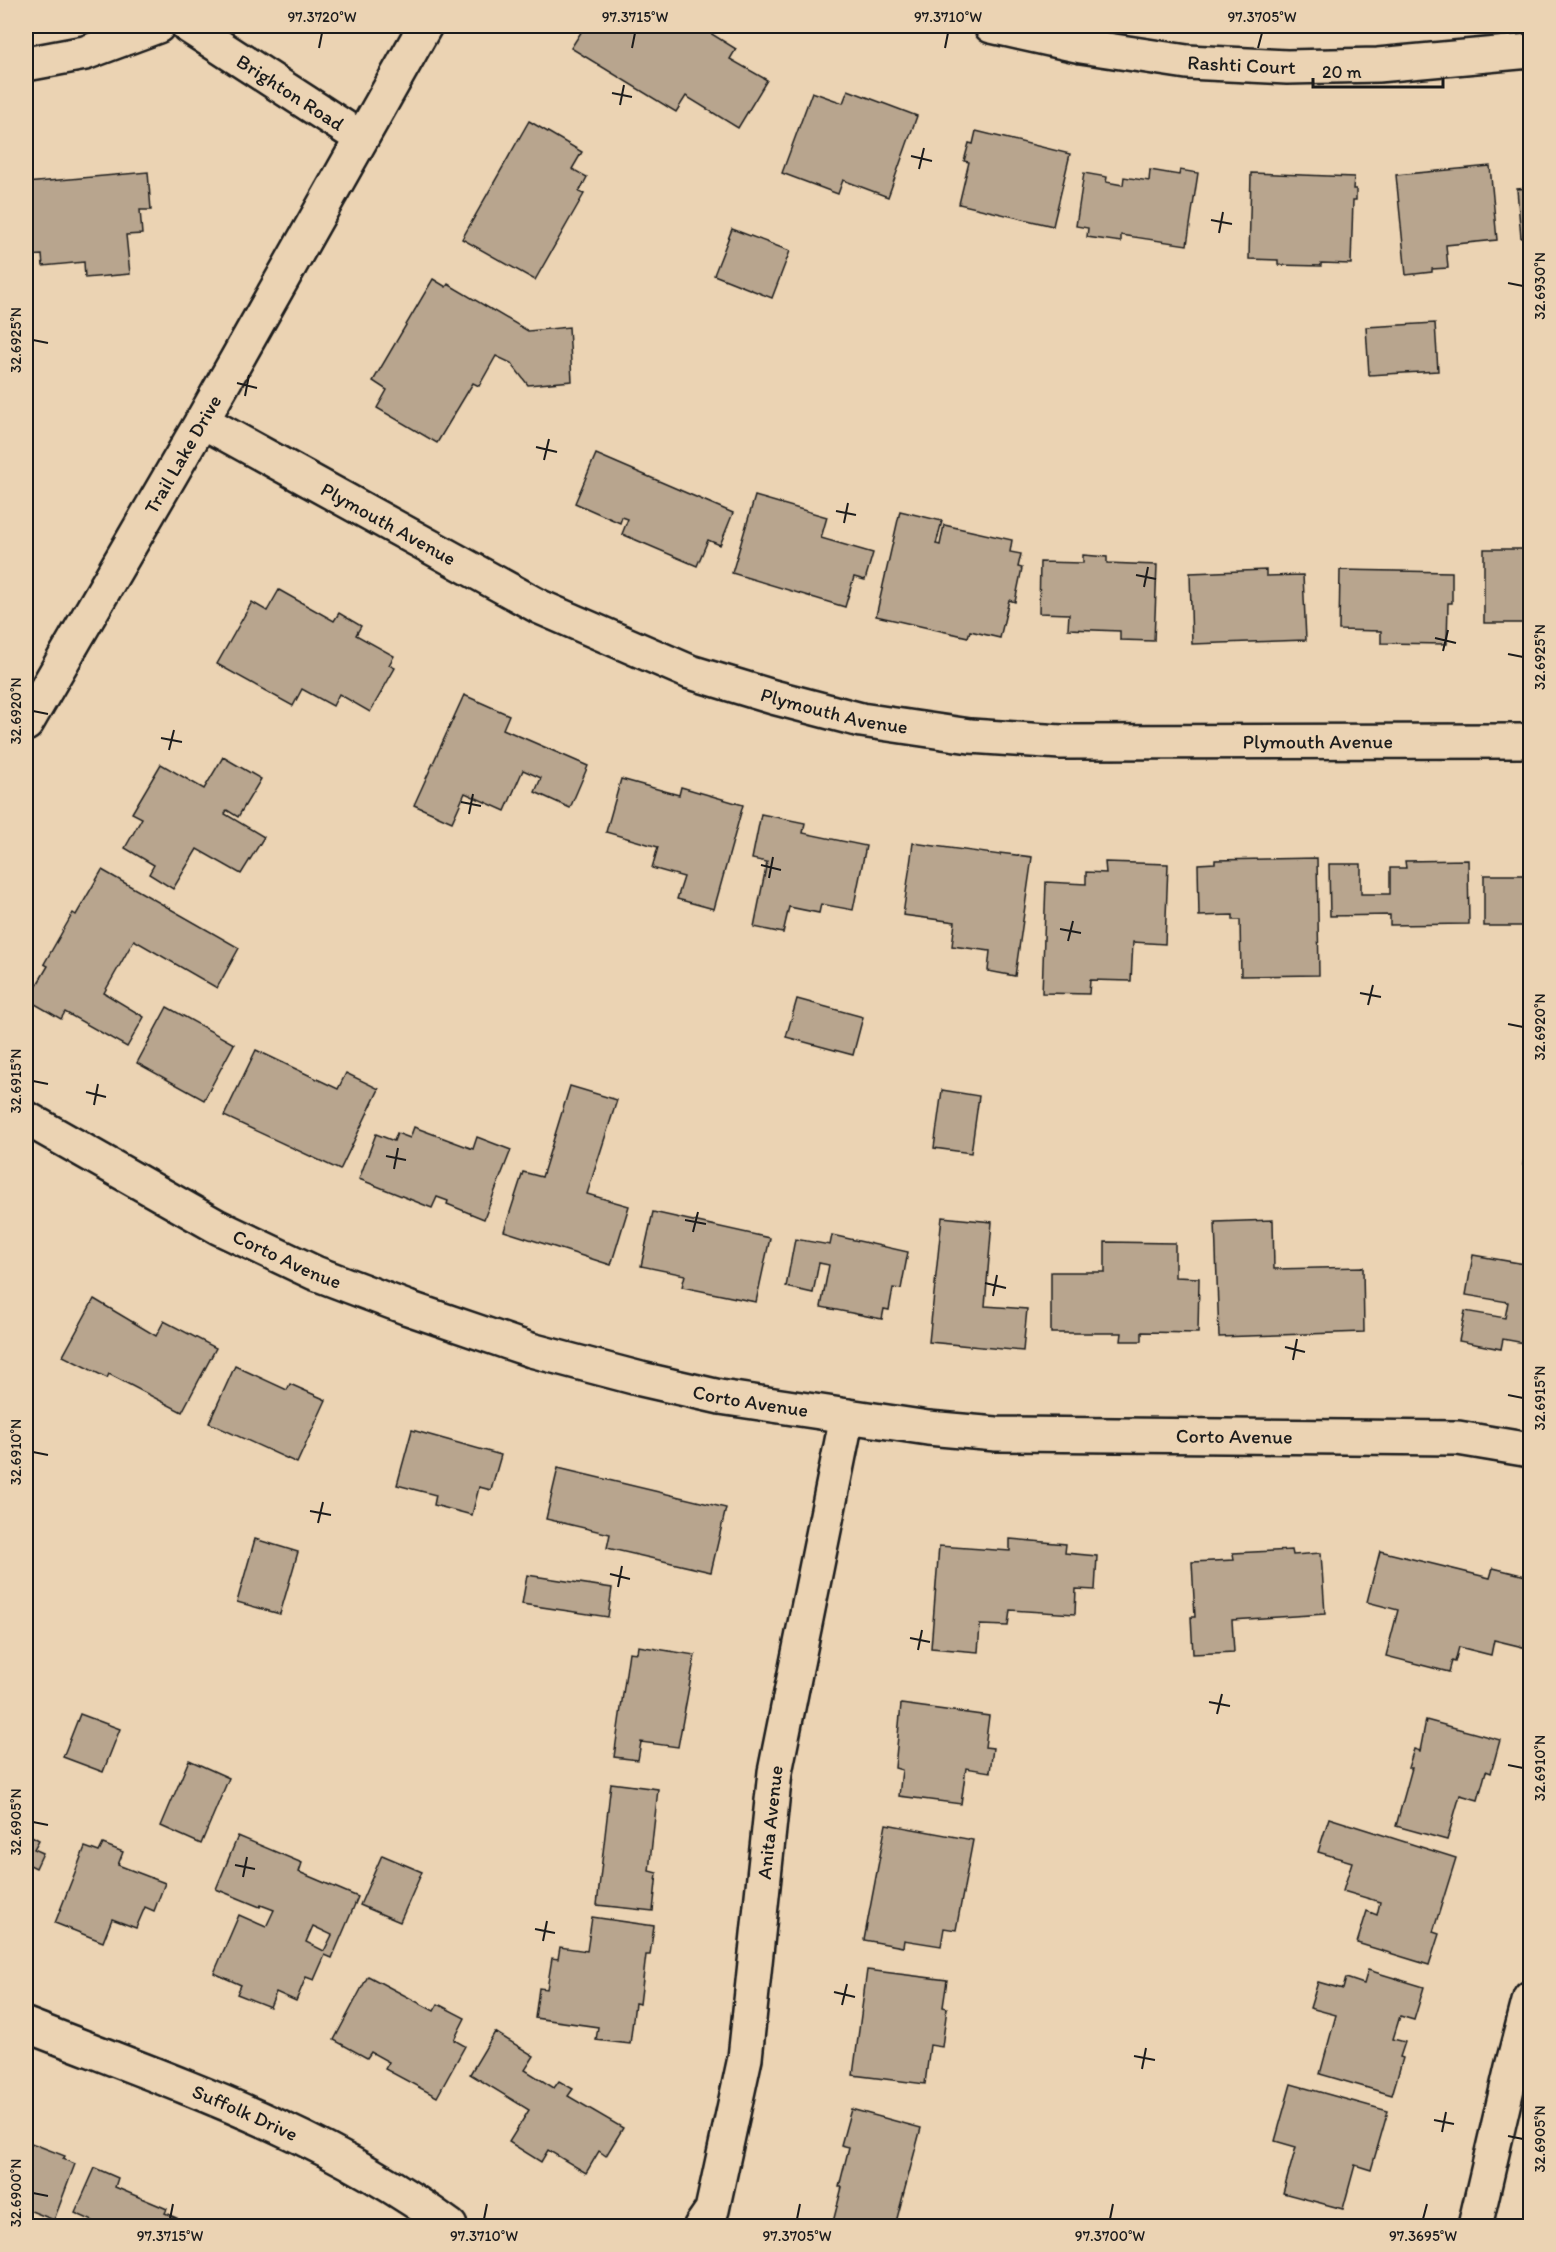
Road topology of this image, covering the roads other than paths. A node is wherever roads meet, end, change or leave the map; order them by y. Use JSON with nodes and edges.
{"nodes":[{"id":1,"x":158,"y":26,"type":"edge"},
{"id":2,"x":188,"y":26,"type":"edge"},
{"id":3,"x":425,"y":26,"type":"edge"},
{"id":4,"x":992,"y":26,"type":"edge"},
{"id":5,"x":1530,"y":51,"type":"edge"},
{"id":6,"x":26,"y":64,"type":"edge"},
{"id":7,"x":361,"y":138,"type":"junction"},
{"id":8,"x":202,"y":421,"type":"junction"},
{"id":9,"x":26,"y":724,"type":"edge"},
{"id":10,"x":1530,"y":741,"type":"edge"},
{"id":11,"x":26,"y":1118,"type":"edge"},
{"id":12,"x":847,"y":1416,"type":"junction"},
{"id":13,"x":1530,"y":1450,"type":"edge"},
{"id":14,"x":1530,"y":1998,"type":"edge"},
{"id":15,"x":26,"y":2025,"type":"edge"},
{"id":16,"x":450,"y":2226,"type":"edge"},
{"id":17,"x":701,"y":2226,"type":"edge"},
{"id":18,"x":1475,"y":2226,"type":"edge"}],
"edges":[{"from":1,"to":6,"type":"street"},
{"from":2,"to":7,"type":"street","name":"Brighton Road"},
{"from":3,"to":7,"type":"street","name":"Trail Lake Drive"},
{"from":4,"to":5,"type":"street","name":"Rashti Court"},
{"from":7,"to":8,"type":"street","name":"Trail Lake Drive"},
{"from":8,"to":9,"type":"street","name":"Trail Lake Drive"},
{"from":8,"to":10,"type":"street","name":"Plymouth Avenue"},
{"from":11,"to":12,"type":"street","name":"Corto Avenue"},
{"from":12,"to":13,"type":"street","name":"Corto Avenue"},
{"from":12,"to":17,"type":"street","name":"Anita Avenue"},
{"from":14,"to":18,"type":"street"},
{"from":15,"to":16,"type":"street","name":"Suffolk Drive"}]}
